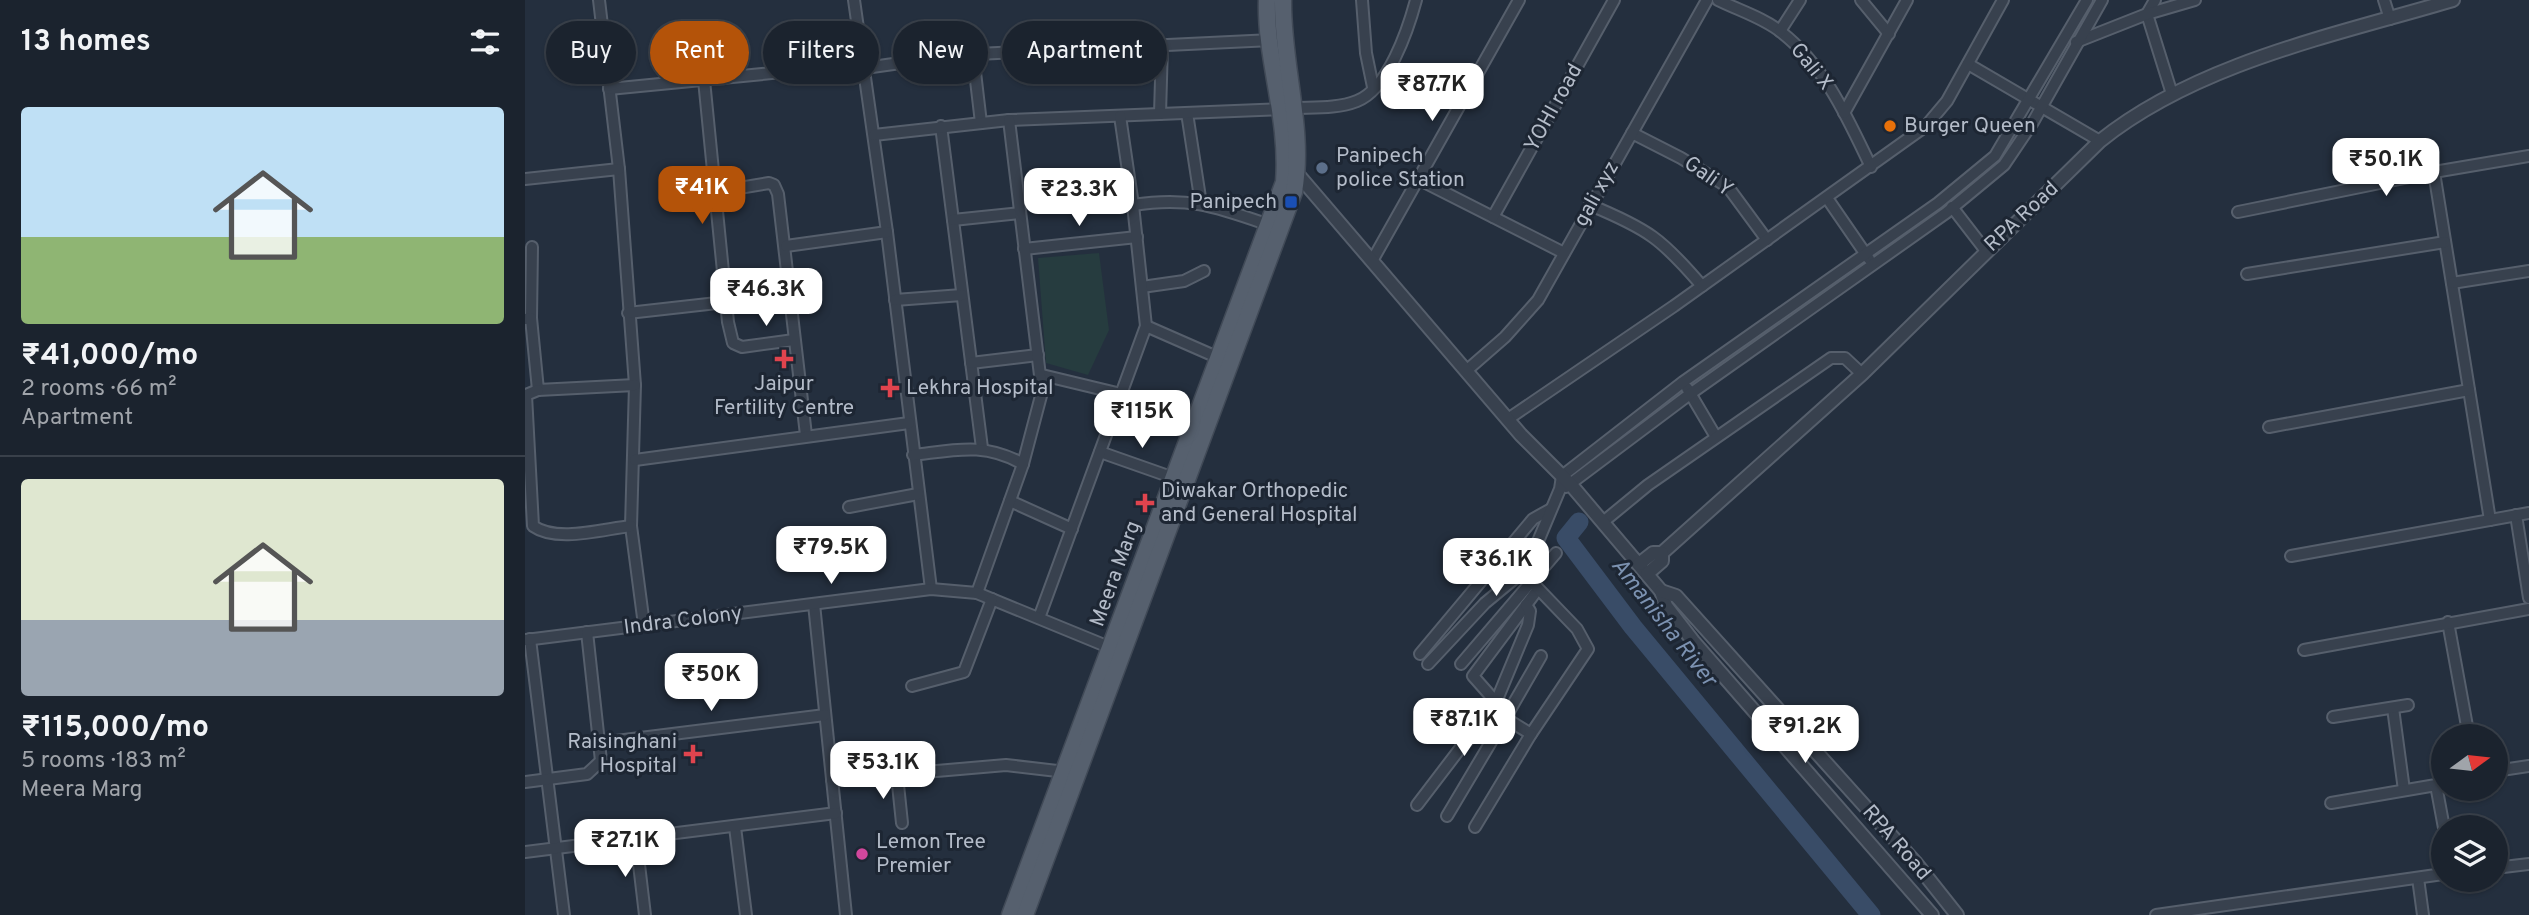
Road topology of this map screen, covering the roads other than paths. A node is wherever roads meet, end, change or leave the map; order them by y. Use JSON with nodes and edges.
{"nodes":[{"id":1,"x":599,"y":0,"type":"edge"},
{"id":2,"x":855,"y":0,"type":"edge"},
{"id":3,"x":1271,"y":0,"type":"edge"},
{"id":4,"x":1362,"y":0,"type":"edge"},
{"id":5,"x":1416,"y":0,"type":"edge"},
{"id":6,"x":1519,"y":0,"type":"edge"},
{"id":7,"x":1614,"y":0,"type":"edge"},
{"id":8,"x":1707,"y":0,"type":"edge"},
{"id":9,"x":1718,"y":0,"type":"edge"},
{"id":10,"x":1800,"y":0,"type":"edge"},
{"id":11,"x":1861,"y":0,"type":"edge"},
{"id":12,"x":1907,"y":0,"type":"edge"},
{"id":13,"x":2003,"y":0,"type":"edge"},
{"id":14,"x":2087,"y":0,"type":"edge"},
{"id":15,"x":2102,"y":0,"type":"edge"},
{"id":16,"x":2155,"y":0,"type":"edge"},
{"id":17,"x":2195,"y":0,"type":"edge"},
{"id":18,"x":2384,"y":0,"type":"edge"},
{"id":19,"x":2453,"y":0,"type":"edge"},
{"id":20,"x":2147,"y":14,"type":"junction"},
{"id":21,"x":2390,"y":19,"type":"junction"},
{"id":22,"x":858,"y":21,"type":"edge"},
{"id":23,"x":1780,"y":31,"type":"junction"},
{"id":24,"x":1889,"y":34,"type":"junction"},
{"id":25,"x":1272,"y":40,"type":"junction"},
{"id":26,"x":2077,"y":41,"type":"junction"},
{"id":27,"x":1167,"y":45,"type":"edge"},
{"id":28,"x":2060,"y":46,"type":"junction"},
{"id":29,"x":1968,"y":64,"type":"junction"},
{"id":30,"x":662,"y":84,"type":"edge"},
{"id":31,"x":704,"y":84,"type":"edge"},
{"id":32,"x":867,"y":84,"type":"edge"},
{"id":33,"x":976,"y":84,"type":"edge"},
{"id":34,"x":1161,"y":84,"type":"edge"},
{"id":35,"x":1373,"y":88,"type":"junction"},
{"id":36,"x":609,"y":89,"type":"junction"},
{"id":37,"x":2172,"y":94,"type":"junction"},
{"id":38,"x":2029,"y":99,"type":"junction"},
{"id":39,"x":2041,"y":105,"type":"junction"},
{"id":40,"x":1287,"y":109,"type":"junction"},
{"id":41,"x":1187,"y":113,"type":"junction"},
{"id":42,"x":1844,"y":113,"type":"junction"},
{"id":43,"x":1160,"y":114,"type":"junction"},
{"id":44,"x":1120,"y":116,"type":"junction"},
{"id":45,"x":1009,"y":120,"type":"junction"},
{"id":46,"x":981,"y":123,"type":"junction"},
{"id":47,"x":941,"y":126,"type":"junction"},
{"id":48,"x":1632,"y":133,"type":"junction"},
{"id":49,"x":874,"y":135,"type":"junction"},
{"id":50,"x":2100,"y":141,"type":"junction"},
{"id":51,"x":2529,"y":156,"type":"edge"},
{"id":52,"x":1286,"y":159,"type":"junction"},
{"id":53,"x":1983,"y":166,"type":"junction"},
{"id":54,"x":1871,"y":167,"type":"junction"},
{"id":55,"x":619,"y":169,"type":"junction"},
{"id":56,"x":2434,"y":172,"type":"junction"},
{"id":57,"x":1297,"y":175,"type":"junction"},
{"id":58,"x":1991,"y":177,"type":"junction"},
{"id":59,"x":1418,"y":178,"type":"junction"},
{"id":60,"x":525,"y":179,"type":"edge"},
{"id":61,"x":715,"y":192,"type":"junction"},
{"id":62,"x":1827,"y":198,"type":"junction"},
{"id":63,"x":1201,"y":204,"type":"junction"},
{"id":64,"x":1133,"y":205,"type":"junction"},
{"id":65,"x":1590,"y":205,"type":"junction"},
{"id":66,"x":1952,"y":208,"type":"junction"},
{"id":67,"x":2238,"y":212,"type":"dead end"},
{"id":68,"x":1020,"y":214,"type":"junction"},
{"id":69,"x":1493,"y":217,"type":"junction"},
{"id":70,"x":953,"y":220,"type":"junction"},
{"id":71,"x":1269,"y":225,"type":"junction"},
{"id":72,"x":887,"y":232,"type":"junction"},
{"id":73,"x":1137,"y":237,"type":"junction"},
{"id":74,"x":1767,"y":240,"type":"junction"},
{"id":75,"x":2445,"y":242,"type":"junction"},
{"id":76,"x":786,"y":246,"type":"junction"},
{"id":77,"x":532,"y":247,"type":"dead end"},
{"id":78,"x":1024,"y":249,"type":"junction"},
{"id":79,"x":1986,"y":251,"type":"junction"},
{"id":80,"x":1564,"y":253,"type":"junction"},
{"id":81,"x":1865,"y":254,"type":"junction"},
{"id":82,"x":1372,"y":261,"type":"junction"},
{"id":83,"x":1873,"y":264,"type":"junction"},
{"id":84,"x":1204,"y":271,"type":"dead end"},
{"id":85,"x":2529,"y":271,"type":"edge"},
{"id":86,"x":2247,"y":274,"type":"dead end"},
{"id":87,"x":2452,"y":283,"type":"junction"},
{"id":88,"x":1702,"y":286,"type":"junction"},
{"id":89,"x":1142,"y":287,"type":"junction"},
{"id":90,"x":963,"y":295,"type":"junction"},
{"id":91,"x":895,"y":300,"type":"junction"},
{"id":92,"x":726,"y":302,"type":"junction"},
{"id":93,"x":628,"y":313,"type":"junction"},
{"id":94,"x":528,"y":318,"type":"edge"},
{"id":95,"x":1146,"y":326,"type":"junction"},
{"id":96,"x":794,"y":340,"type":"junction"},
{"id":97,"x":1038,"y":355,"type":"junction"},
{"id":98,"x":1219,"y":358,"type":"junction"},
{"id":99,"x":971,"y":363,"type":"junction"},
{"id":100,"x":1466,"y":371,"type":"junction"},
{"id":101,"x":1863,"y":374,"type":"junction"},
{"id":102,"x":1042,"y":375,"type":"junction"},
{"id":103,"x":1683,"y":382,"type":"junction"},
{"id":104,"x":635,"y":385,"type":"junction"},
{"id":105,"x":538,"y":390,"type":"junction"},
{"id":106,"x":2469,"y":390,"type":"junction"},
{"id":107,"x":1121,"y":394,"type":"junction"},
{"id":108,"x":1690,"y":394,"type":"junction"},
{"id":109,"x":526,"y":417,"type":"edge"},
{"id":110,"x":1508,"y":419,"type":"junction"},
{"id":111,"x":909,"y":423,"type":"junction"},
{"id":112,"x":2269,"y":428,"type":"dead end"},
{"id":113,"x":806,"y":435,"type":"junction"},
{"id":114,"x":1716,"y":438,"type":"junction"},
{"id":115,"x":982,"y":448,"type":"junction"},
{"id":116,"x":1100,"y":452,"type":"junction"},
{"id":117,"x":913,"y":455,"type":"junction"},
{"id":118,"x":635,"y":460,"type":"junction"},
{"id":119,"x":1023,"y":464,"type":"junction"},
{"id":120,"x":1174,"y":478,"type":"junction"},
{"id":121,"x":1565,"y":484,"type":"junction"},
{"id":122,"x":918,"y":494,"type":"junction"},
{"id":123,"x":1010,"y":501,"type":"junction"},
{"id":124,"x":849,"y":507,"type":"dead end"},
{"id":125,"x":1552,"y":509,"type":"junction"},
{"id":126,"x":2529,"y":513,"type":"edge"},
{"id":127,"x":2516,"y":515,"type":"junction"},
{"id":128,"x":2490,"y":520,"type":"junction"},
{"id":129,"x":1603,"y":522,"type":"junction"},
{"id":130,"x":631,"y":526,"type":"junction"},
{"id":131,"x":1072,"y":529,"type":"junction"},
{"id":132,"x":1556,"y":553,"type":"dead end"},
{"id":133,"x":2291,"y":556,"type":"dead end"},
{"id":134,"x":1643,"y":569,"type":"junction"},
{"id":135,"x":1520,"y":574,"type":"junction"},
{"id":136,"x":1535,"y":585,"type":"junction"},
{"id":137,"x":931,"y":589,"type":"junction"},
{"id":138,"x":1661,"y":591,"type":"junction"},
{"id":139,"x":977,"y":593,"type":"junction"},
{"id":140,"x":2529,"y":598,"type":"edge"},
{"id":141,"x":992,"y":599,"type":"junction"},
{"id":142,"x":814,"y":604,"type":"junction"},
{"id":143,"x":1526,"y":604,"type":"junction"},
{"id":144,"x":2529,"y":609,"type":"edge"},
{"id":145,"x":1039,"y":618,"type":"junction"},
{"id":146,"x":2448,"y":621,"type":"junction"},
{"id":147,"x":644,"y":625,"type":"junction"},
{"id":148,"x":587,"y":632,"type":"junction"},
{"id":149,"x":528,"y":640,"type":"edge"},
{"id":150,"x":1116,"y":650,"type":"junction"},
{"id":151,"x":2304,"y":650,"type":"dead end"},
{"id":152,"x":1420,"y":654,"type":"dead end"},
{"id":153,"x":1541,"y":656,"type":"dead end"},
{"id":154,"x":1428,"y":664,"type":"dead end"},
{"id":155,"x":1461,"y":664,"type":"dead end"},
{"id":156,"x":529,"y":669,"type":"edge"},
{"id":157,"x":912,"y":686,"type":"dead end"},
{"id":158,"x":2408,"y":705,"type":"dead end"},
{"id":159,"x":2393,"y":708,"type":"junction"},
{"id":160,"x":1501,"y":711,"type":"junction"},
{"id":161,"x":825,"y":715,"type":"junction"},
{"id":162,"x":2333,"y":717,"type":"dead end"},
{"id":163,"x":2467,"y":724,"type":"edge"},
{"id":164,"x":1531,"y":734,"type":"junction"},
{"id":165,"x":600,"y":743,"type":"junction"},
{"id":166,"x":2529,"y":766,"type":"edge"},
{"id":167,"x":2508,"y":769,"type":"edge"},
{"id":168,"x":1066,"y":772,"type":"junction"},
{"id":169,"x":897,"y":775,"type":"junction"},
{"id":170,"x":548,"y":779,"type":"junction"},
{"id":171,"x":832,"y":780,"type":"junction"},
{"id":172,"x":525,"y":782,"type":"edge"},
{"id":173,"x":2404,"y":790,"type":"junction"},
{"id":174,"x":2331,"y":803,"type":"dead end"},
{"id":175,"x":1417,"y":805,"type":"dead end"},
{"id":176,"x":836,"y":813,"type":"junction"},
{"id":177,"x":2442,"y":815,"type":"edge"},
{"id":178,"x":1447,"y":816,"type":"dead end"},
{"id":179,"x":902,"y":823,"type":"dead end"},
{"id":180,"x":735,"y":827,"type":"junction"},
{"id":181,"x":1475,"y":827,"type":"dead end"},
{"id":182,"x":636,"y":839,"type":"junction"},
{"id":183,"x":556,"y":849,"type":"junction"},
{"id":184,"x":525,"y":852,"type":"edge"},
{"id":185,"x":2529,"y":864,"type":"edge"},
{"id":186,"x":2508,"y":866,"type":"edge"},
{"id":187,"x":2431,"y":876,"type":"edge"},
{"id":188,"x":2418,"y":878,"type":"junction"},
{"id":189,"x":564,"y":915,"type":"edge"},
{"id":190,"x":645,"y":915,"type":"edge"},
{"id":191,"x":746,"y":915,"type":"edge"},
{"id":192,"x":846,"y":915,"type":"edge"},
{"id":193,"x":1010,"y":915,"type":"edge"},
{"id":194,"x":1025,"y":915,"type":"edge"},
{"id":195,"x":1932,"y":915,"type":"edge"},
{"id":196,"x":1957,"y":915,"type":"edge"},
{"id":197,"x":2156,"y":915,"type":"edge"},
{"id":198,"x":2423,"y":915,"type":"edge"}],
"edges":[{"from":1,"to":36,"type":"street"},
{"from":2,"to":22,"type":"street"},
{"from":3,"to":25,"type":"main road","name":"Meera Marg"},
{"from":3,"to":40,"type":"main road","name":"Meera Marg"},
{"from":4,"to":35,"type":"street"},
{"from":5,"to":35,"type":"street"},
{"from":6,"to":59,"type":"street"},
{"from":7,"to":69,"type":"street","name":"YOHI road"},
{"from":8,"to":48,"type":"street","name":"gali xyz"},
{"from":9,"to":23,"type":"street","name":"Gali X"},
{"from":10,"to":23,"type":"street"},
{"from":11,"to":24,"type":"street"},
{"from":12,"to":24,"type":"street"},
{"from":13,"to":29,"type":"street"},
{"from":14,"to":28,"type":"street"},
{"from":15,"to":26,"type":"street"},
{"from":16,"to":20,"type":"street"},
{"from":17,"to":20,"type":"street"},
{"from":18,"to":21,"type":"street"},
{"from":19,"to":21,"type":"street","name":"RPA Road"},
{"from":20,"to":26,"type":"street"},
{"from":20,"to":37,"type":"street"},
{"from":21,"to":37,"type":"street","name":"RPA Road"},
{"from":23,"to":42,"type":"street","name":"Gali X"},
{"from":24,"to":42,"type":"street"},
{"from":25,"to":27,"type":"street"},
{"from":25,"to":40,"type":"main road","name":"Meera Marg"},
{"from":26,"to":28,"type":"street"},
{"from":26,"to":39,"type":"street"},
{"from":28,"to":38,"type":"street"},
{"from":29,"to":38,"type":"street"},
{"from":29,"to":54,"type":"street"},
{"from":30,"to":36,"type":"street"},
{"from":31,"to":61,"type":"street"},
{"from":32,"to":49,"type":"street"},
{"from":33,"to":46,"type":"street"},
{"from":34,"to":43,"type":"street"},
{"from":35,"to":40,"type":"street"},
{"from":36,"to":55,"type":"street"},
{"from":37,"to":50,"type":"street","name":"RPA Road"},
{"from":38,"to":39,"type":"street"},
{"from":38,"to":53,"type":"street"},
{"from":39,"to":50,"type":"street"},
{"from":39,"to":58,"type":"street"},
{"from":40,"to":41,"type":"street"},
{"from":40,"to":52,"type":"main road","name":"Meera Marg"},
{"from":40,"to":57,"type":"main road","name":"Meera Marg"},
{"from":41,"to":43,"type":"street"},
{"from":41,"to":63,"type":"street"},
{"from":42,"to":54,"type":"street","name":"Gali X"},
{"from":43,"to":44,"type":"street"},
{"from":44,"to":45,"type":"street"},
{"from":44,"to":64,"type":"street"},
{"from":45,"to":46,"type":"street"},
{"from":45,"to":68,"type":"street"},
{"from":46,"to":47,"type":"street"},
{"from":47,"to":49,"type":"street"},
{"from":47,"to":70,"type":"street"},
{"from":48,"to":65,"type":"street","name":"gali xyz"},
{"from":48,"to":74,"type":"street","name":"Gali Y"},
{"from":49,"to":72,"type":"street"},
{"from":50,"to":79,"type":"street","name":"RPA Road"},
{"from":51,"to":56,"type":"street"},
{"from":52,"to":57,"type":"street"},
{"from":52,"to":71,"type":"main road","name":"Meera Marg"},
{"from":53,"to":58,"type":"street"},
{"from":53,"to":81,"type":"street"},
{"from":54,"to":62,"type":"street"},
{"from":55,"to":60,"type":"street"},
{"from":55,"to":93,"type":"street"},
{"from":56,"to":67,"type":"street"},
{"from":56,"to":75,"type":"street"},
{"from":57,"to":82,"type":"street"},
{"from":57,"to":150,"type":"main road","name":"Meera Marg"},
{"from":58,"to":66,"type":"street"},
{"from":59,"to":69,"type":"street"},
{"from":59,"to":82,"type":"street"},
{"from":61,"to":76,"type":"street"},
{"from":61,"to":92,"type":"street"},
{"from":62,"to":74,"type":"street"},
{"from":62,"to":81,"type":"street"},
{"from":63,"to":64,"type":"street"},
{"from":63,"to":71,"type":"street"},
{"from":64,"to":73,"type":"street"},
{"from":65,"to":80,"type":"street","name":"gali xyz"},
{"from":65,"to":88,"type":"street"},
{"from":66,"to":79,"type":"street"},
{"from":66,"to":83,"type":"street"},
{"from":68,"to":70,"type":"street"},
{"from":68,"to":78,"type":"street"},
{"from":69,"to":80,"type":"street"},
{"from":70,"to":90,"type":"street"},
{"from":71,"to":98,"type":"main road","name":"Meera Marg"},
{"from":72,"to":76,"type":"street"},
{"from":72,"to":91,"type":"street"},
{"from":73,"to":78,"type":"street"},
{"from":73,"to":89,"type":"street"},
{"from":74,"to":88,"type":"street"},
{"from":75,"to":86,"type":"street"},
{"from":75,"to":87,"type":"street"},
{"from":76,"to":96,"type":"street"},
{"from":77,"to":94,"type":"street"},
{"from":78,"to":97,"type":"street"},
{"from":79,"to":101,"type":"street","name":"RPA Road"},
{"from":80,"to":100,"type":"street","name":"gali xyz"},
{"from":81,"to":83,"type":"street"},
{"from":81,"to":103,"type":"street"},
{"from":82,"to":100,"type":"street"},
{"from":83,"to":108,"type":"street"},
{"from":84,"to":89,"type":"street"},
{"from":85,"to":87,"type":"street"},
{"from":87,"to":106,"type":"street"},
{"from":88,"to":110,"type":"street"},
{"from":89,"to":95,"type":"street"},
{"from":90,"to":91,"type":"street"},
{"from":90,"to":99,"type":"street"},
{"from":91,"to":111,"type":"street"},
{"from":92,"to":93,"type":"street"},
{"from":92,"to":96,"type":"street"},
{"from":93,"to":104,"type":"street"},
{"from":94,"to":105,"type":"street"},
{"from":95,"to":98,"type":"street"},
{"from":95,"to":107,"type":"street"},
{"from":96,"to":113,"type":"street"},
{"from":97,"to":99,"type":"street"},
{"from":97,"to":102,"type":"street"},
{"from":98,"to":120,"type":"main road","name":"Meera Marg"},
{"from":99,"to":115,"type":"street"},
{"from":100,"to":110,"type":"street"},
{"from":101,"to":114,"type":"street"},
{"from":101,"to":134,"type":"street","name":"RPA Road"},
{"from":102,"to":107,"type":"street"},
{"from":102,"to":119,"type":"street"},
{"from":103,"to":108,"type":"street"},
{"from":103,"to":121,"type":"street"},
{"from":104,"to":105,"type":"street"},
{"from":104,"to":118,"type":"street"},
{"from":105,"to":109,"type":"street"},
{"from":106,"to":112,"type":"street"},
{"from":106,"to":128,"type":"street"},
{"from":107,"to":116,"type":"street"},
{"from":108,"to":114,"type":"street"},
{"from":108,"to":121,"type":"street"},
{"from":109,"to":130,"type":"street"},
{"from":110,"to":121,"type":"street"},
{"from":111,"to":113,"type":"street"},
{"from":111,"to":117,"type":"street"},
{"from":113,"to":118,"type":"street"},
{"from":114,"to":129,"type":"street"},
{"from":115,"to":117,"type":"street"},
{"from":115,"to":119,"type":"street"},
{"from":116,"to":120,"type":"street"},
{"from":116,"to":131,"type":"street"},
{"from":117,"to":122,"type":"street"},
{"from":118,"to":130,"type":"street"},
{"from":119,"to":123,"type":"street"},
{"from":120,"to":150,"type":"main road","name":"Meera Marg"},
{"from":121,"to":125,"type":"street"},
{"from":121,"to":129,"type":"street"},
{"from":122,"to":124,"type":"street"},
{"from":122,"to":137,"type":"street"},
{"from":123,"to":131,"type":"street"},
{"from":123,"to":139,"type":"street"},
{"from":125,"to":135,"type":"street"},
{"from":125,"to":152,"type":"street"},
{"from":126,"to":127,"type":"street"},
{"from":127,"to":128,"type":"street"},
{"from":127,"to":140,"type":"street"},
{"from":128,"to":133,"type":"street"},
{"from":129,"to":134,"type":"street"},
{"from":130,"to":147,"type":"street"},
{"from":131,"to":145,"type":"street"},
{"from":132,"to":136,"type":"street"},
{"from":134,"to":138,"type":"street"},
{"from":135,"to":136,"type":"street"},
{"from":135,"to":154,"type":"street"},
{"from":136,"to":143,"type":"street"},
{"from":136,"to":155,"type":"street"},
{"from":136,"to":164,"type":"street"},
{"from":137,"to":139,"type":"street","name":"Indra Colony"},
{"from":137,"to":142,"type":"street","name":"Indra Colony"},
{"from":138,"to":195,"type":"street"},
{"from":138,"to":196,"type":"street","name":"RPA Road"},
{"from":139,"to":141,"type":"street","name":"Indra Colony"},
{"from":141,"to":145,"type":"street","name":"Indra Colony"},
{"from":141,"to":157,"type":"street"},
{"from":142,"to":147,"type":"street","name":"Indra Colony"},
{"from":142,"to":161,"type":"street"},
{"from":143,"to":160,"type":"street"},
{"from":143,"to":160,"type":"street"},
{"from":144,"to":146,"type":"street"},
{"from":145,"to":150,"type":"street","name":"Indra Colony"},
{"from":146,"to":151,"type":"street"},
{"from":146,"to":163,"type":"street"},
{"from":147,"to":148,"type":"street","name":"Indra Colony"},
{"from":148,"to":149,"type":"street","name":"Indra Colony"},
{"from":148,"to":165,"type":"street"},
{"from":149,"to":156,"type":"street"},
{"from":150,"to":168,"type":"main road","name":"Meera Marg"},
{"from":150,"to":194,"type":"main road","name":"Meera Marg"},
{"from":153,"to":160,"type":"street"},
{"from":156,"to":170,"type":"street"},
{"from":158,"to":159,"type":"street"},
{"from":159,"to":162,"type":"street"},
{"from":159,"to":173,"type":"street"},
{"from":160,"to":164,"type":"street"},
{"from":160,"to":175,"type":"street"},
{"from":160,"to":178,"type":"street"},
{"from":161,"to":165,"type":"street"},
{"from":161,"to":171,"type":"street"},
{"from":164,"to":181,"type":"street"},
{"from":165,"to":170,"type":"street"},
{"from":166,"to":167,"type":"street"},
{"from":168,"to":169,"type":"street"},
{"from":168,"to":193,"type":"main road","name":"Meera Marg"},
{"from":169,"to":171,"type":"street"},
{"from":169,"to":179,"type":"street"},
{"from":170,"to":172,"type":"street"},
{"from":170,"to":183,"type":"street"},
{"from":171,"to":176,"type":"street"},
{"from":173,"to":174,"type":"street"},
{"from":173,"to":177,"type":"street"},
{"from":176,"to":180,"type":"street"},
{"from":176,"to":192,"type":"street"},
{"from":180,"to":182,"type":"street"},
{"from":180,"to":191,"type":"street"},
{"from":182,"to":183,"type":"street"},
{"from":182,"to":190,"type":"street"},
{"from":183,"to":184,"type":"street"},
{"from":183,"to":189,"type":"street"},
{"from":185,"to":186,"type":"street"},
{"from":187,"to":188,"type":"street"},
{"from":188,"to":197,"type":"street"},
{"from":188,"to":198,"type":"street"}]}
